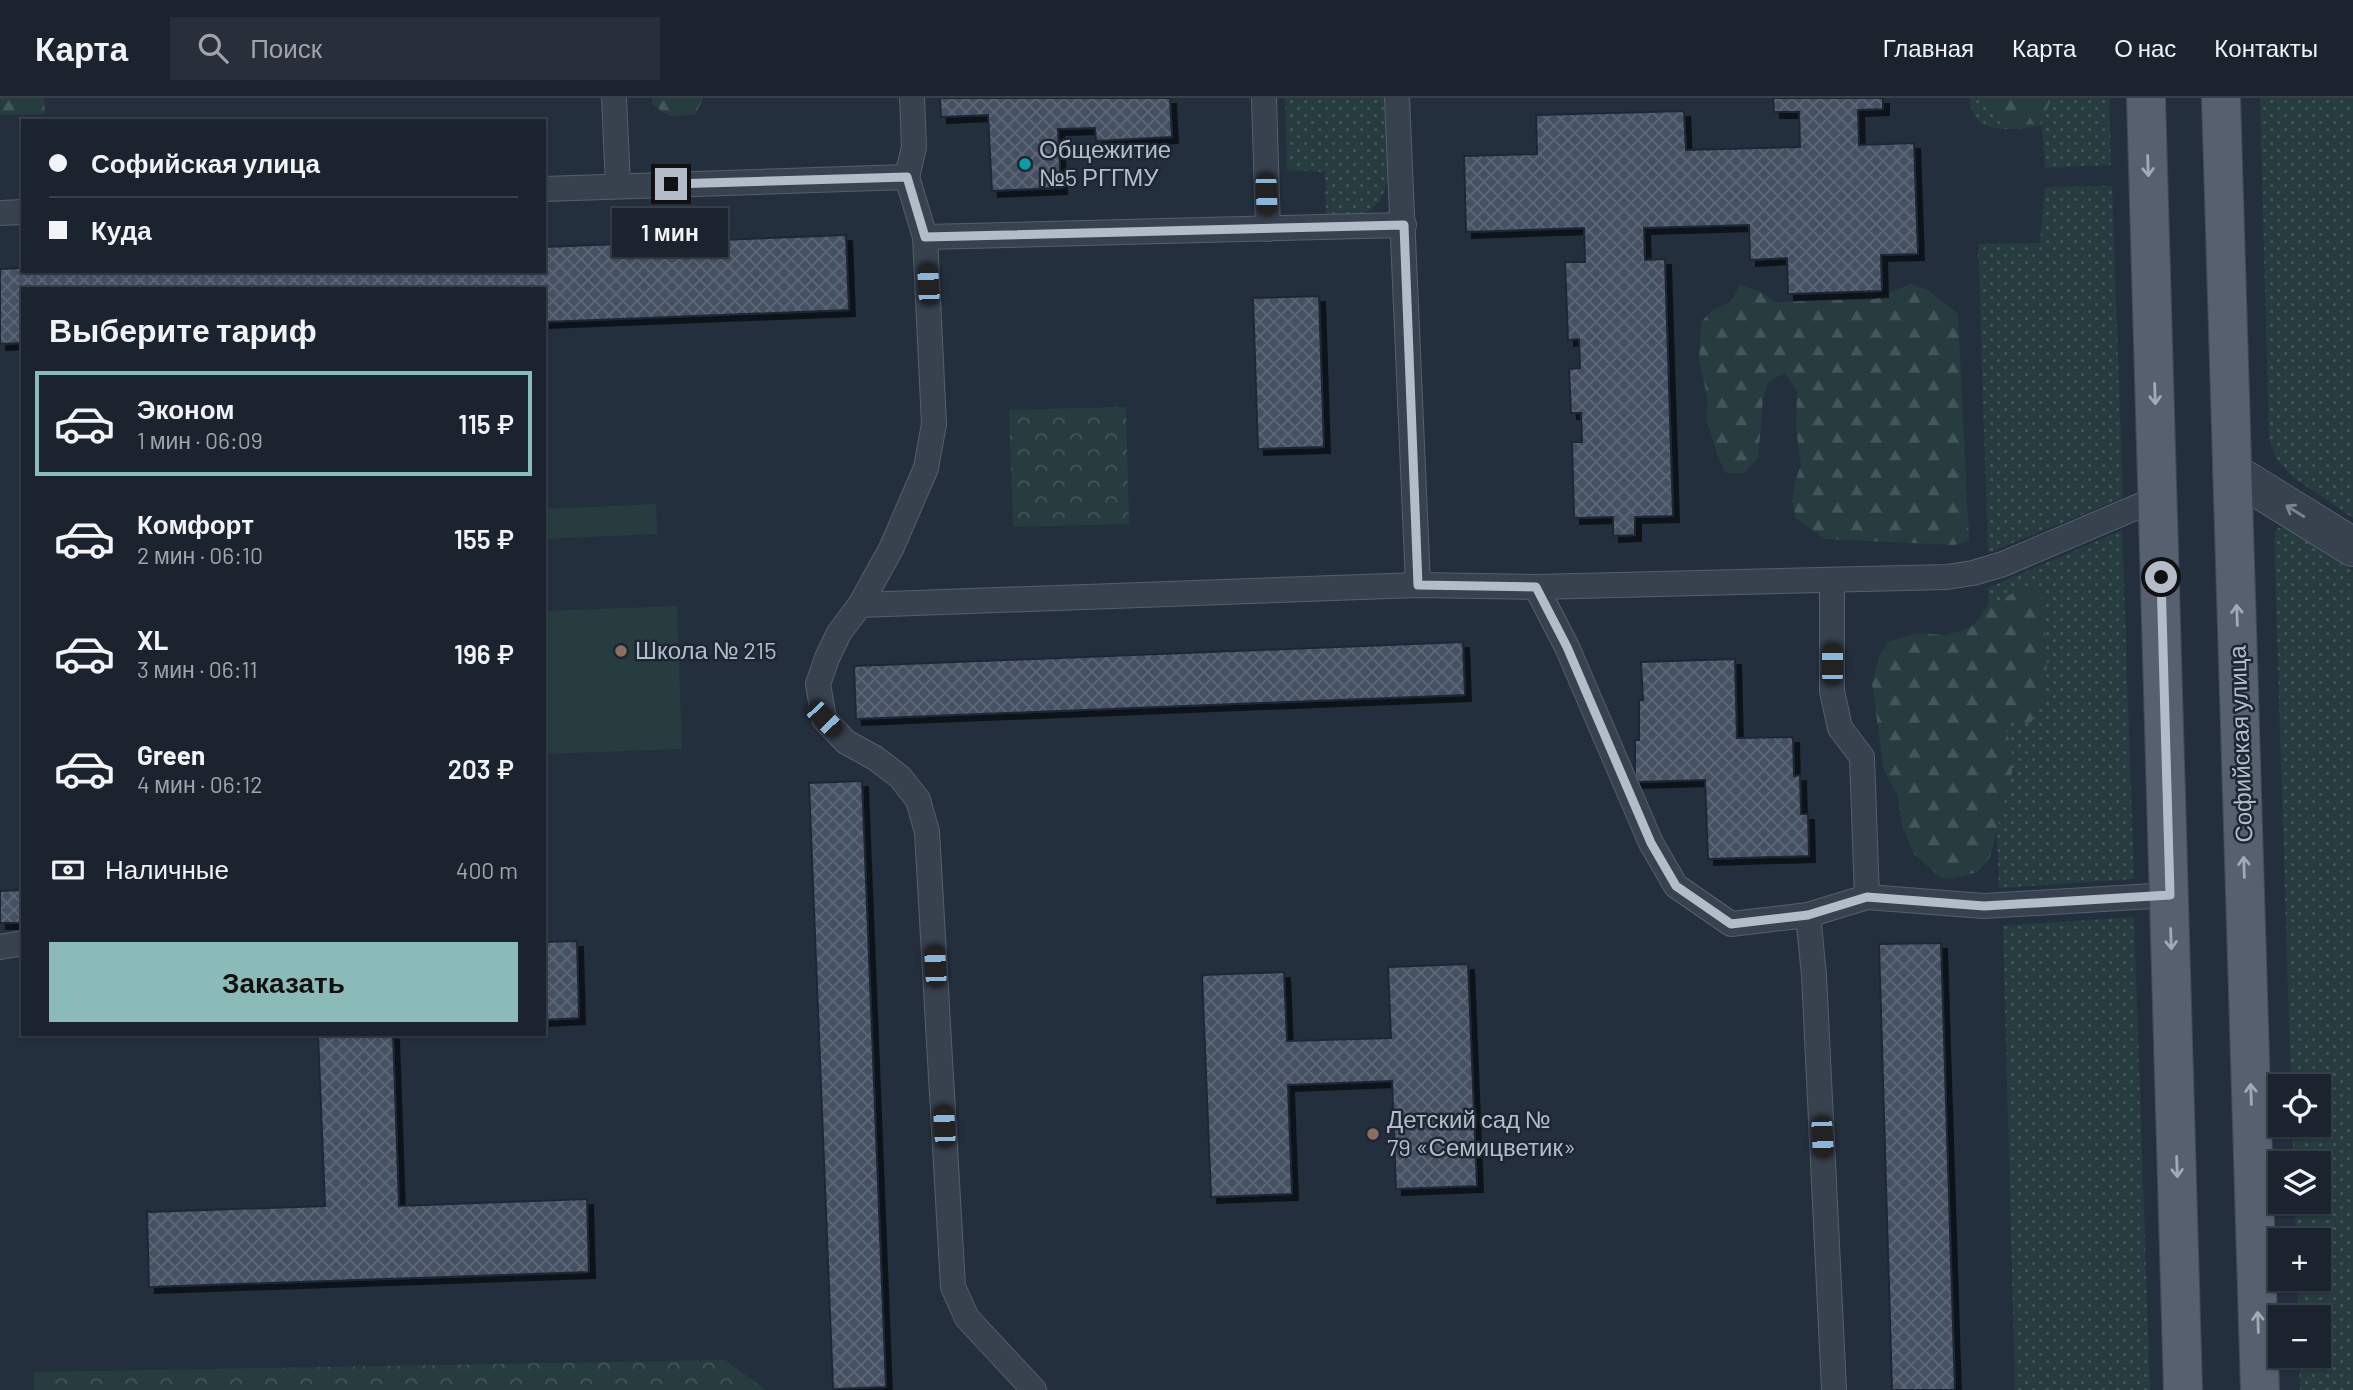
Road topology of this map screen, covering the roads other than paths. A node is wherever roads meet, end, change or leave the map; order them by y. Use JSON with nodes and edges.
{"nodes":[{"id":1,"x":614,"y":98,"type":"edge"},
{"id":2,"x":912,"y":98,"type":"edge"},
{"id":3,"x":1264,"y":98,"type":"edge"},
{"id":4,"x":1397,"y":98,"type":"edge"},
{"id":5,"x":2146,"y":98,"type":"edge"},
{"id":6,"x":2221,"y":98,"type":"edge"},
{"id":7,"x":907,"y":177,"type":"junction"},
{"id":8,"x":618,"y":185,"type":"junction"},
{"id":9,"x":546,"y":189,"type":"edge"},
{"id":10,"x":21,"y":212,"type":"edge"},
{"id":11,"x":0,"y":213,"type":"edge"},
{"id":12,"x":1404,"y":225,"type":"junction"},
{"id":13,"x":1268,"y":229,"type":"junction"},
{"id":14,"x":925,"y":237,"type":"junction"},
{"id":15,"x":2232,"y":472,"type":"junction"},
{"id":16,"x":2158,"y":498,"type":"junction"},
{"id":17,"x":2353,"y":547,"type":"edge"},
{"id":18,"x":1832,"y":581,"type":"junction"},
{"id":19,"x":1418,"y":585,"type":"junction"},
{"id":20,"x":1536,"y":587,"type":"junction"},
{"id":21,"x":860,"y":605,"type":"junction"},
{"id":22,"x":2170,"y":895,"type":"junction"},
{"id":23,"x":1867,"y":897,"type":"junction"},
{"id":24,"x":1808,"y":915,"type":"junction"},
{"id":25,"x":21,"y":943,"type":"edge"},
{"id":26,"x":0,"y":947,"type":"edge"},
{"id":27,"x":1034,"y":1390,"type":"edge"},
{"id":28,"x":1834,"y":1390,"type":"edge"},
{"id":29,"x":2183,"y":1390,"type":"edge"},
{"id":30,"x":2260,"y":1390,"type":"edge"}],
"edges":[{"from":1,"to":8,"type":"lane"},
{"from":2,"to":7,"type":"lane"},
{"from":3,"to":13,"type":"lane"},
{"from":4,"to":12,"type":"lane"},
{"from":5,"to":16,"type":"main road","one_way":true},
{"from":6,"to":15,"type":"main road","name":"Софийская улица"},
{"from":7,"to":8,"type":"lane"},
{"from":7,"to":14,"type":"lane"},
{"from":8,"to":9,"type":"lane"},
{"from":10,"to":11,"type":"lane"},
{"from":12,"to":13,"type":"lane"},
{"from":12,"to":19,"type":"lane"},
{"from":13,"to":14,"type":"lane"},
{"from":14,"to":21,"type":"lane"},
{"from":17,"to":15,"type":"street","one_way":true},
{"from":30,"to":15,"type":"main road","name":"Софийская улица","one_way":true},
{"from":16,"to":18,"type":"lane"},
{"from":16,"to":22,"type":"main road"},
{"from":18,"to":20,"type":"lane"},
{"from":18,"to":23,"type":"lane"},
{"from":19,"to":20,"type":"lane"},
{"from":19,"to":21,"type":"lane"},
{"from":20,"to":24,"type":"lane"},
{"from":21,"to":27,"type":"lane"},
{"from":22,"to":23,"type":"lane"},
{"from":22,"to":29,"type":"main road","one_way":true},
{"from":23,"to":24,"type":"lane"},
{"from":24,"to":28,"type":"lane"},
{"from":25,"to":26,"type":"lane"}]}
